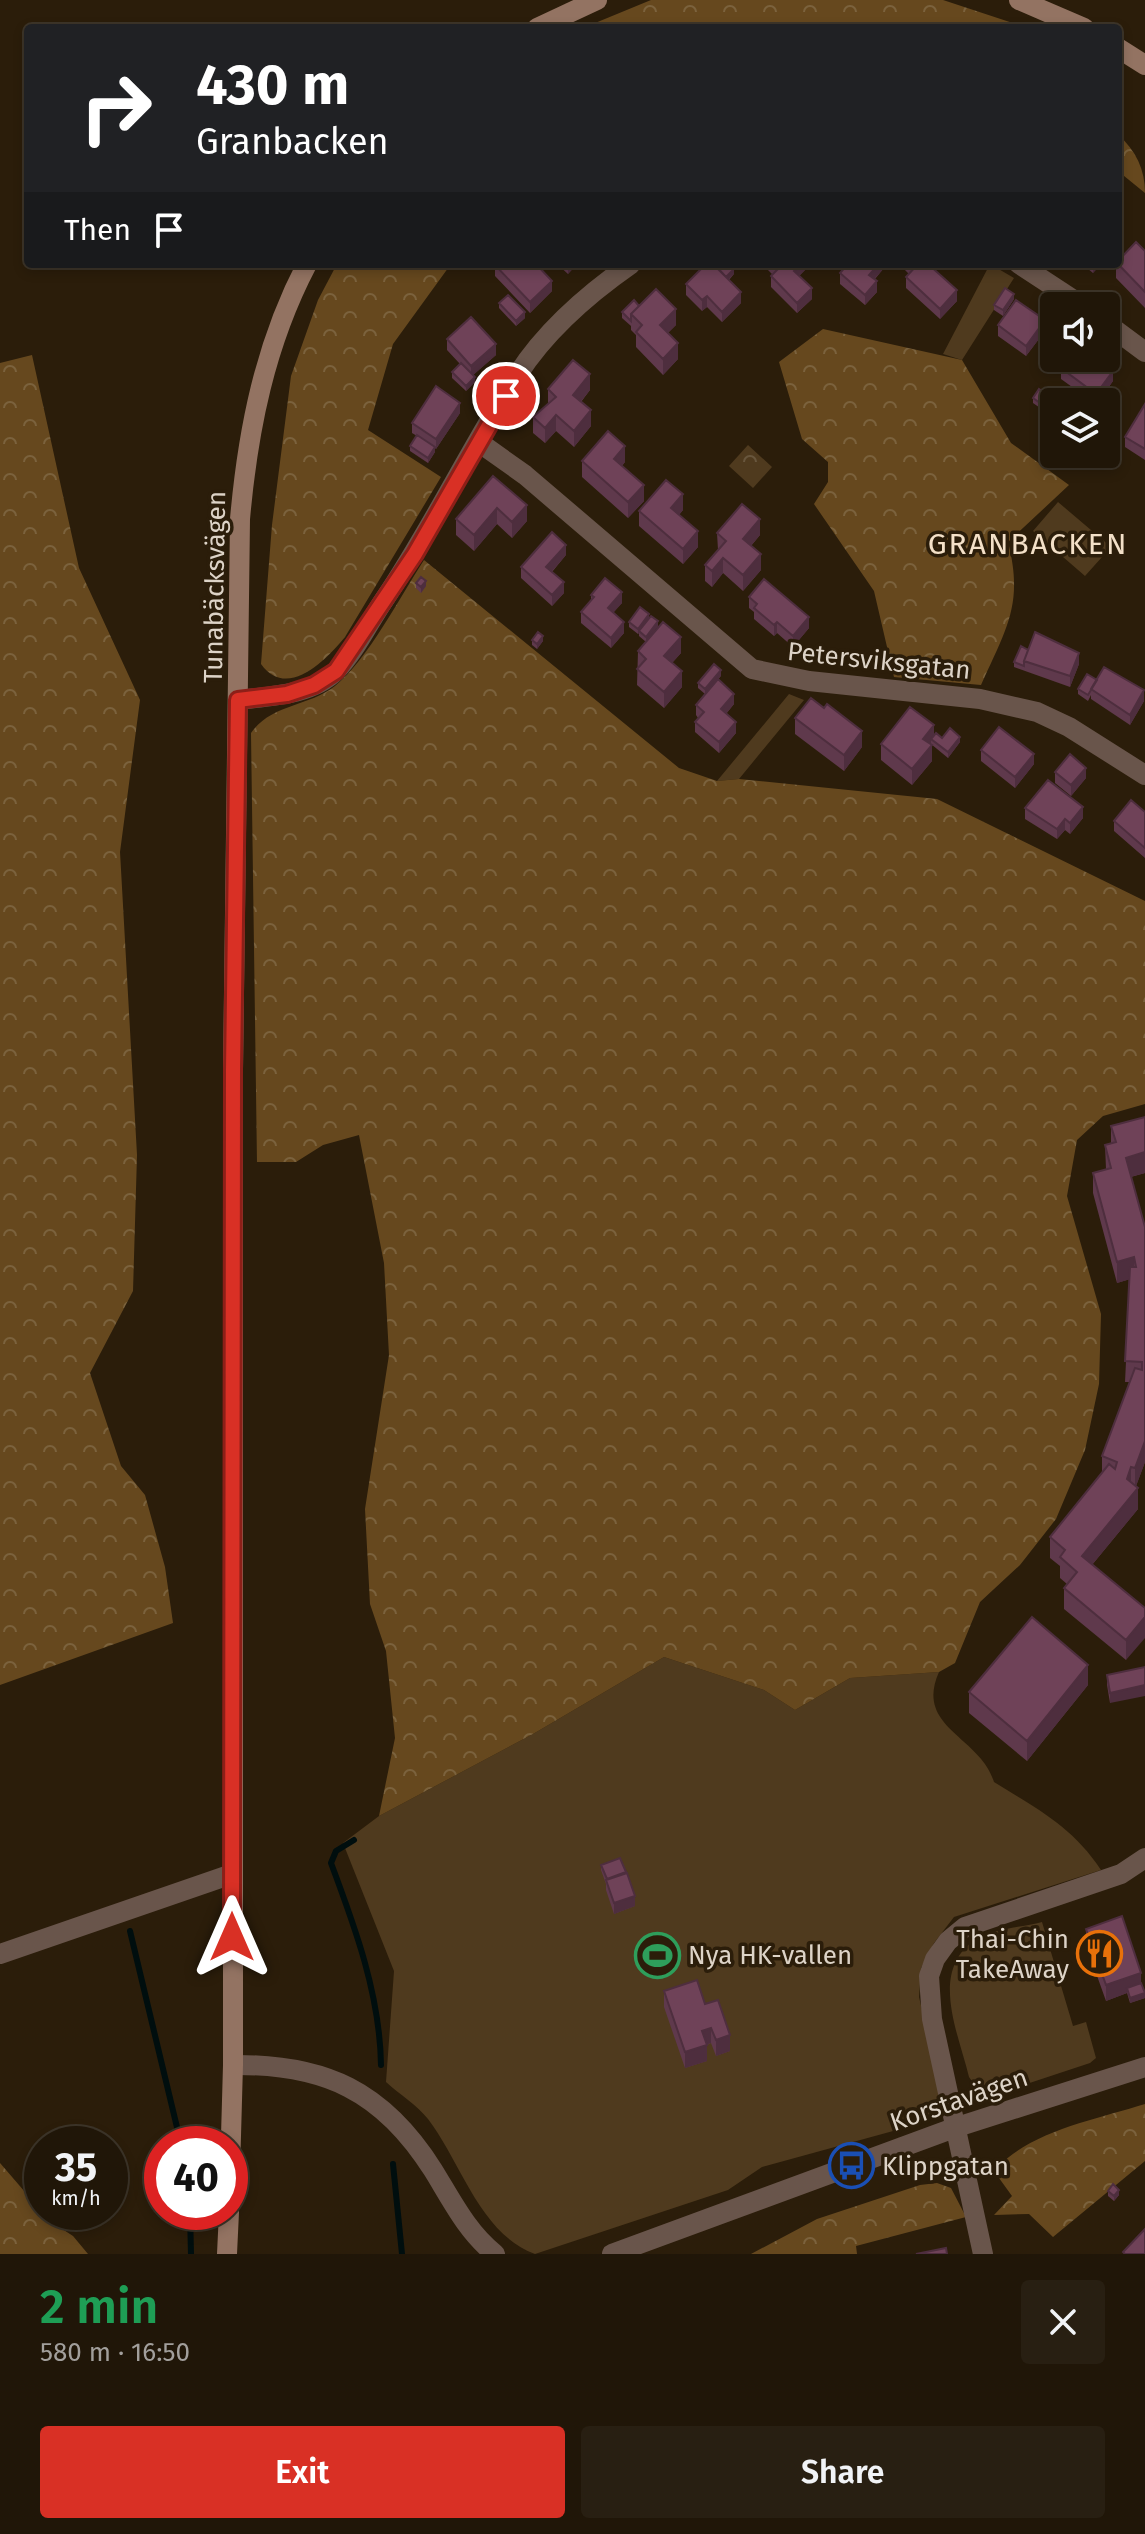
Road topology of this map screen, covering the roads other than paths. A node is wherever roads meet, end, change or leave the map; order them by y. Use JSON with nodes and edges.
{"nodes":[{"id":1,"x":597,"y":0,"type":"edge"},
{"id":2,"x":1019,"y":0,"type":"edge"},
{"id":3,"x":546,"y":24,"type":"edge"},
{"id":4,"x":1075,"y":24,"type":"edge"},
{"id":5,"x":1122,"y":51,"type":"edge"},
{"id":6,"x":1145,"y":65,"type":"edge"},
{"id":7,"x":305,"y":268,"type":"edge"},
{"id":8,"x":625,"y":268,"type":"edge"},
{"id":9,"x":1025,"y":268,"type":"edge"},
{"id":10,"x":1062,"y":292,"type":"edge"},
{"id":11,"x":1120,"y":333,"type":"edge"},
{"id":12,"x":1145,"y":352,"type":"edge"},
{"id":13,"x":480,"y":443,"type":"junction"},
{"id":14,"x":238,"y":700,"type":"junction"},
{"id":15,"x":1145,"y":775,"type":"edge"},
{"id":16,"x":1145,"y":1858,"type":"edge"},
{"id":17,"x":232,"y":1874,"type":"junction"},
{"id":18,"x":0,"y":1954,"type":"edge"},
{"id":19,"x":233,"y":2065,"type":"junction"},
{"id":20,"x":1145,"y":2067,"type":"edge"},
{"id":21,"x":231,"y":2126,"type":"edge"},
{"id":22,"x":954,"y":2128,"type":"junction"},
{"id":23,"x":228,"y":2230,"type":"edge"},
{"id":24,"x":620,"y":2253,"type":"edge"},
{"id":25,"x":227,"y":2254,"type":"edge"},
{"id":26,"x":495,"y":2254,"type":"edge"},
{"id":27,"x":983,"y":2254,"type":"edge"}],
"edges":[{"from":1,"to":3,"type":"street"},
{"from":2,"to":4,"type":"street"},
{"from":5,"to":6,"type":"street"},
{"from":7,"to":14,"type":"street","name":"Tunabäcksvägen"},
{"from":8,"to":13,"type":"street"},
{"from":9,"to":10,"type":"street"},
{"from":11,"to":12,"type":"street"},
{"from":13,"to":14,"type":"street"},
{"from":13,"to":15,"type":"street","name":"Petersviksgatan"},
{"from":14,"to":17,"type":"street","name":"Tunabäcksvägen"},
{"from":16,"to":22,"type":"street"},
{"from":17,"to":18,"type":"street"},
{"from":17,"to":19,"type":"street","name":"Tunabäcksvägen"},
{"from":19,"to":21,"type":"street","name":"Tunabäcksvägen"},
{"from":19,"to":26,"type":"street"},
{"from":20,"to":22,"type":"street","name":"Korstavägen"},
{"from":22,"to":24,"type":"street","name":"Korstavägen"},
{"from":22,"to":27,"type":"street"},
{"from":23,"to":25,"type":"street"}]}
